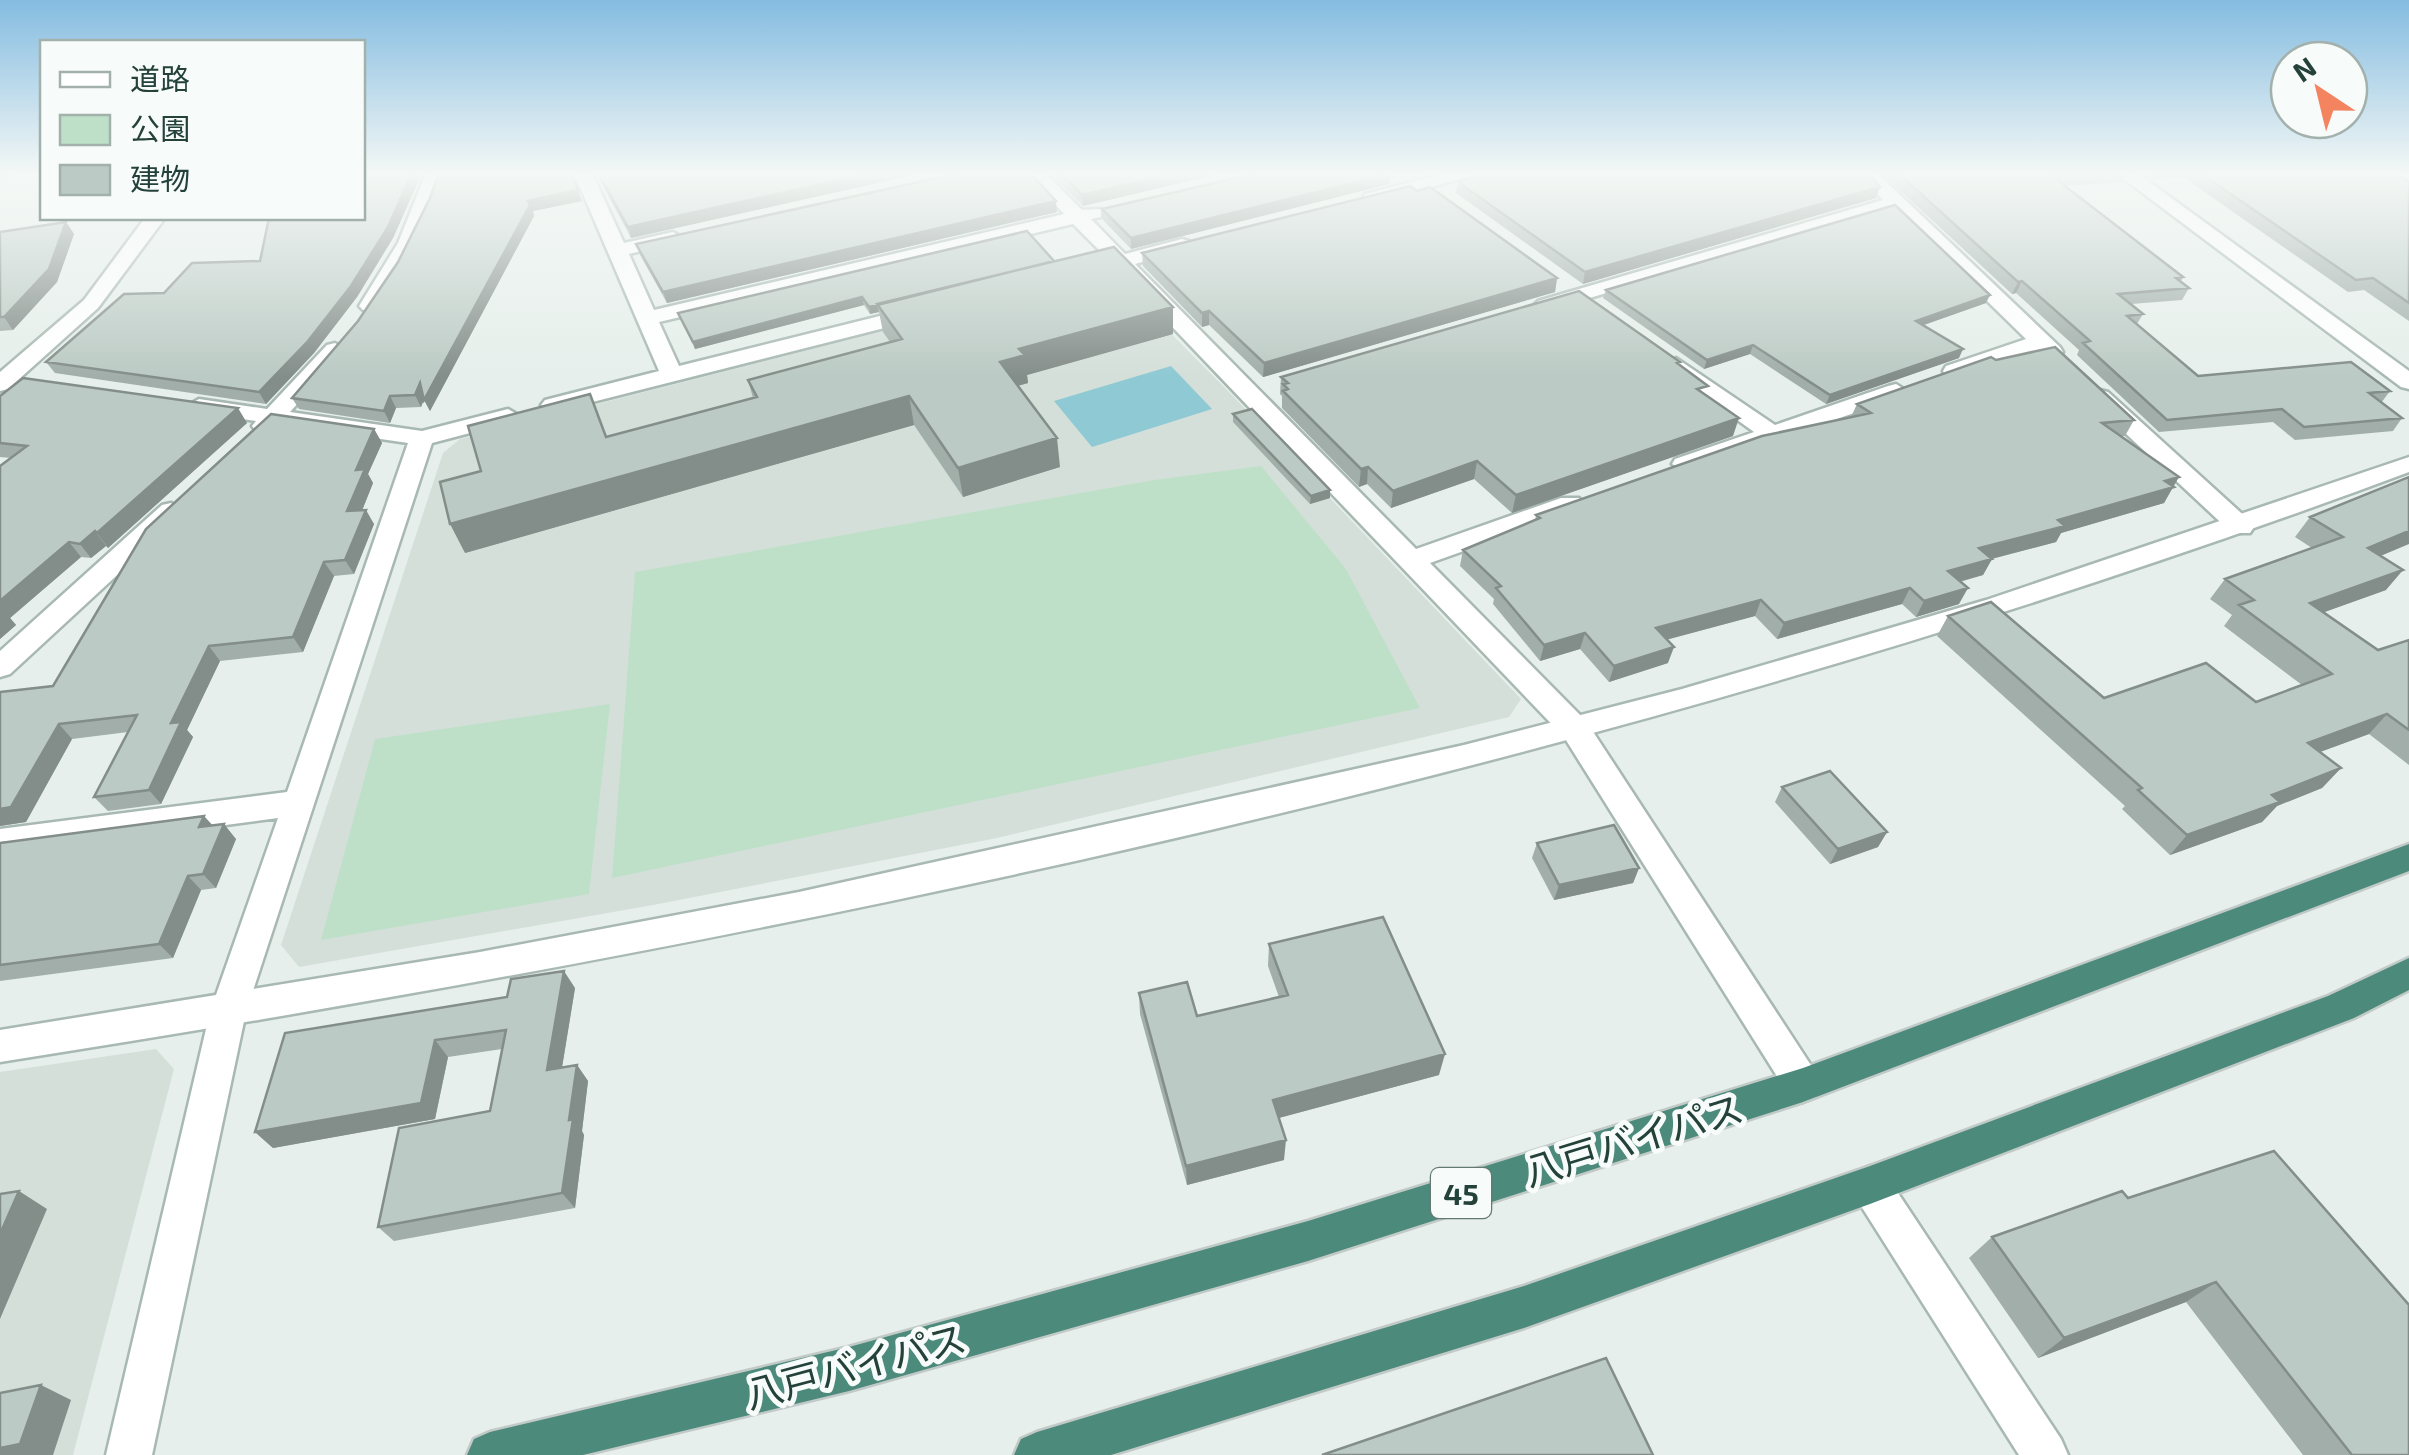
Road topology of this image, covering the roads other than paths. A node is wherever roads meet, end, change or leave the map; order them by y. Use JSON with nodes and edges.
{"nodes":[{"id":1,"x":138,"y":241,"type":"edge"},
{"id":2,"x":409,"y":241,"type":"edge"},
{"id":3,"x":614,"y":241,"type":"edge"},
{"id":4,"x":659,"y":241,"type":"edge"},
{"id":5,"x":976,"y":241,"type":"edge"},
{"id":6,"x":1101,"y":241,"type":"edge"},
{"id":7,"x":1763,"y":241,"type":"edge"},
{"id":8,"x":1936,"y":241,"type":"edge"},
{"id":9,"x":2217,"y":241,"type":"edge"},
{"id":10,"x":1196,"y":242,"type":"edge"},
{"id":11,"x":618,"y":250,"type":"junction"},
{"id":12,"x":1121,"y":261,"type":"junction"},
{"id":13,"x":1070,"y":274,"type":"edge"},
{"id":14,"x":938,"y":307,"type":"edge"},
{"id":15,"x":1523,"y":311,"type":"edge"},
{"id":16,"x":649,"y":318,"type":"junction"},
{"id":17,"x":2040,"y":341,"type":"junction"},
{"id":18,"x":1658,"y":353,"type":"edge"},
{"id":19,"x":672,"y":375,"type":"junction"},
{"id":20,"x":3,"y":379,"type":"edge"},
{"id":21,"x":34,"y":382,"type":"edge"},
{"id":22,"x":2409,"y":382,"type":"edge"},
{"id":23,"x":182,"y":403,"type":"edge"},
{"id":24,"x":274,"y":417,"type":"junction"},
{"id":25,"x":1771,"y":433,"type":"junction"},
{"id":26,"x":422,"y":438,"type":"junction"},
{"id":27,"x":245,"y":443,"type":"edge"},
{"id":28,"x":2409,"y":464,"type":"edge"},
{"id":29,"x":1658,"y":474,"type":"edge"},
{"id":30,"x":1601,"y":494,"type":"edge"},
{"id":31,"x":187,"y":496,"type":"edge"},
{"id":32,"x":2242,"y":527,"type":"junction"},
{"id":33,"x":1413,"y":560,"type":"junction"},
{"id":34,"x":0,"y":667,"type":"edge"},
{"id":35,"x":1575,"y":729,"type":"junction"},
{"id":36,"x":298,"y":804,"type":"junction"},
{"id":37,"x":0,"y":842,"type":"edge"},
{"id":38,"x":2409,"y":857,"type":"edge"},
{"id":39,"x":2409,"y":973,"type":"edge"},
{"id":40,"x":228,"y":1012,"type":"junction"},
{"id":41,"x":0,"y":1046,"type":"edge"},
{"id":42,"x":1803,"y":1085,"type":"junction"},
{"id":43,"x":1870,"y":1185,"type":"junction"},
{"id":44,"x":129,"y":1455,"type":"edge"},
{"id":45,"x":490,"y":1455,"type":"edge"},
{"id":46,"x":1038,"y":1455,"type":"edge"},
{"id":47,"x":2045,"y":1455,"type":"edge"}],
"edges":[{"from":1,"to":20,"type":"street"},
{"from":2,"to":24,"type":"street"},
{"from":3,"to":11,"type":"street"},
{"from":4,"to":11,"type":"street"},
{"from":5,"to":16,"type":"street"},
{"from":6,"to":12,"type":"street"},
{"from":7,"to":15,"type":"street"},
{"from":8,"to":17,"type":"street"},
{"from":9,"to":22,"type":"street"},
{"from":10,"to":12,"type":"street"},
{"from":11,"to":16,"type":"street"},
{"from":12,"to":13,"type":"street"},
{"from":12,"to":33,"type":"street"},
{"from":14,"to":19,"type":"street"},
{"from":16,"to":19,"type":"street"},
{"from":17,"to":25,"type":"street"},
{"from":17,"to":32,"type":"street"},
{"from":18,"to":25,"type":"street"},
{"from":19,"to":26,"type":"street"},
{"from":20,"to":21,"type":"street"},
{"from":23,"to":24,"type":"street"},
{"from":24,"to":26,"type":"street"},
{"from":24,"to":27,"type":"street"},
{"from":25,"to":29,"type":"street"},
{"from":26,"to":36,"type":"street"},
{"from":28,"to":32,"type":"street"},
{"from":30,"to":33,"type":"street"},
{"from":31,"to":34,"type":"street"},
{"from":32,"to":35,"type":"street"},
{"from":33,"to":35,"type":"street"},
{"from":35,"to":40,"type":"street"},
{"from":35,"to":42,"type":"street"},
{"from":36,"to":37,"type":"street"},
{"from":36,"to":40,"type":"street"},
{"from":38,"to":42,"type":"highway","name":"八戸バイパス","number":"45"},
{"from":39,"to":43,"type":"highway"},
{"from":40,"to":41,"type":"street"},
{"from":40,"to":44,"type":"street"},
{"from":42,"to":45,"type":"highway","name":"八戸バイパス","number":"45"},
{"from":43,"to":46,"type":"highway"},
{"from":43,"to":47,"type":"street"}]}
